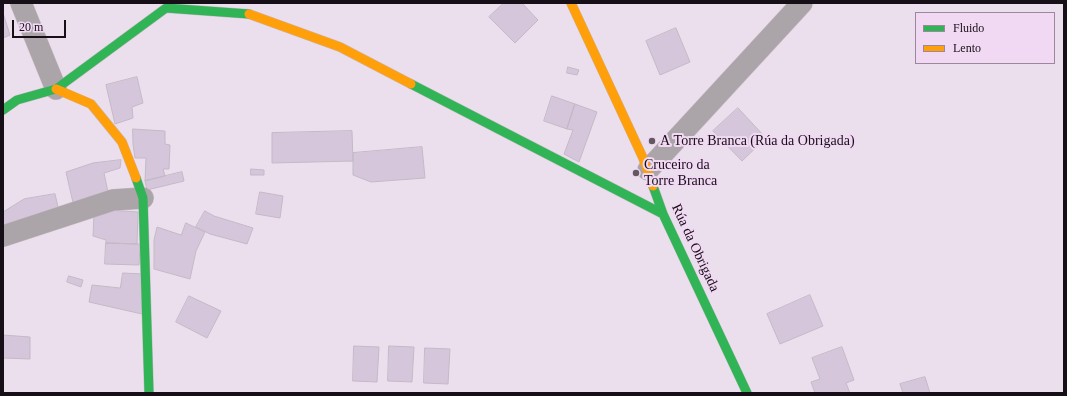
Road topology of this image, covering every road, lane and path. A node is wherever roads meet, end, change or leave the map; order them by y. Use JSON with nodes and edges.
{"nodes":[{"id":1,"x":21,"y":3,"type":"edge"},
{"id":2,"x":571,"y":3,"type":"edge"},
{"id":3,"x":802,"y":3,"type":"edge"},
{"id":4,"x":56,"y":89,"type":"junction"},
{"id":5,"x":3,"y":110,"type":"edge"},
{"id":6,"x":648,"y":170,"type":"junction"},
{"id":7,"x":143,"y":198,"type":"junction"},
{"id":8,"x":663,"y":214,"type":"junction"},
{"id":9,"x":3,"y":236,"type":"edge"},
{"id":10,"x":149,"y":393,"type":"edge"},
{"id":11,"x":747,"y":393,"type":"edge"}],
"edges":[{"from":1,"to":4,"type":"street"},
{"from":2,"to":6,"type":"street","name":"Rúa da Obrigada"},
{"from":3,"to":6,"type":"street"},
{"from":4,"to":5,"type":"street"},
{"from":4,"to":7,"type":"street"},
{"from":4,"to":8,"type":"street"},
{"from":6,"to":8,"type":"street","name":"Rúa da Obrigada"},
{"from":7,"to":9,"type":"street"},
{"from":7,"to":10,"type":"street"},
{"from":8,"to":11,"type":"street","name":"Rúa da Obrigada"}]}
